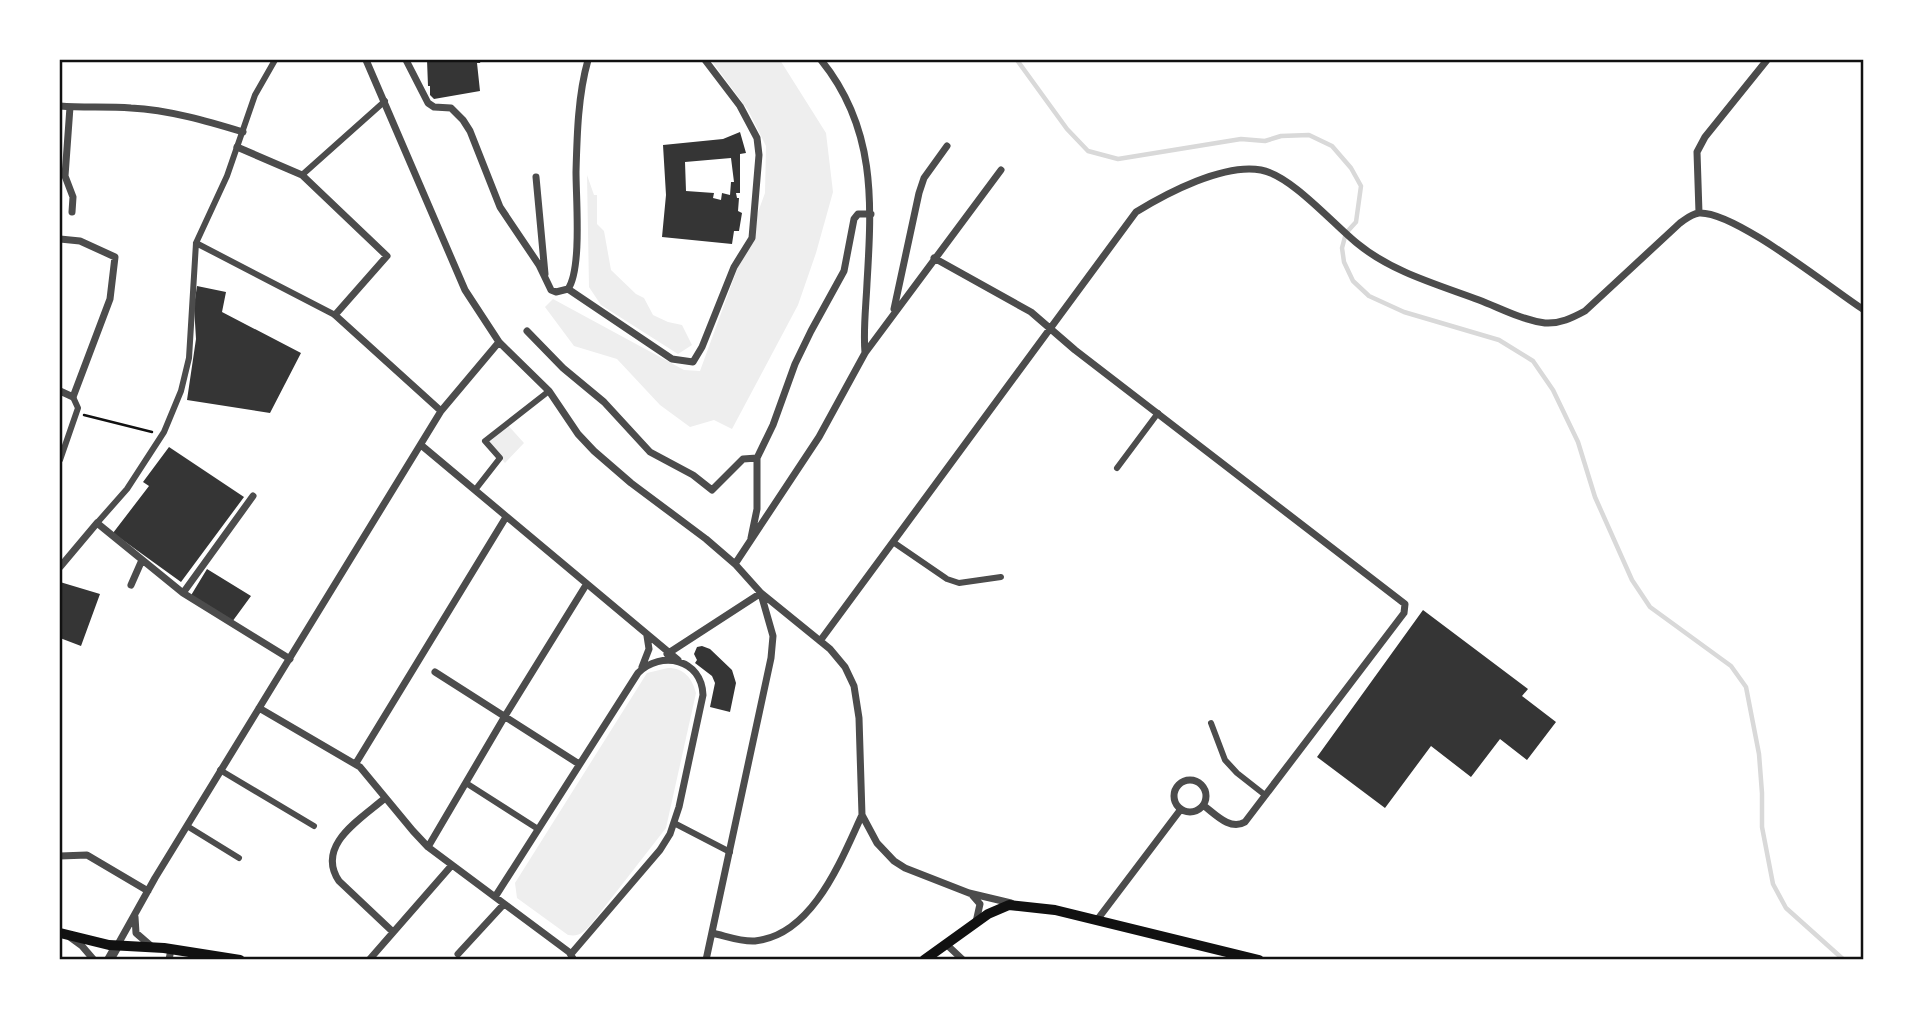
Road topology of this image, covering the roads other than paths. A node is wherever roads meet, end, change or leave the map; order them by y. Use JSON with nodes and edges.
{"nodes":[{"id":1,"x":275,"y":60,"type":"edge"},
{"id":2,"x":366,"y":60,"type":"edge"},
{"id":3,"x":406,"y":60,"type":"edge"},
{"id":4,"x":588,"y":60,"type":"edge"},
{"id":5,"x":705,"y":60,"type":"edge"},
{"id":6,"x":821,"y":60,"type":"edge"},
{"id":7,"x":1767,"y":60,"type":"edge"},
{"id":8,"x":385,"y":101,"type":"junction"},
{"id":9,"x":60,"y":106,"type":"edge"},
{"id":10,"x":70,"y":107,"type":"junction"},
{"id":11,"x":243,"y":132,"type":"junction"},
{"id":12,"x":947,"y":146,"type":"dead end"},
{"id":13,"x":237,"y":148,"type":"junction"},
{"id":14,"x":1001,"y":170,"type":"dead end"},
{"id":15,"x":302,"y":175,"type":"junction"},
{"id":16,"x":536,"y":177,"type":"dead end"},
{"id":17,"x":72,"y":212,"type":"dead end"},
{"id":18,"x":1699,"y":213,"type":"junction"},
{"id":19,"x":871,"y":214,"type":"junction"},
{"id":20,"x":60,"y":239,"type":"edge"},
{"id":21,"x":196,"y":243,"type":"junction"},
{"id":22,"x":526,"y":246,"type":"junction"},
{"id":23,"x":543,"y":249,"type":"junction"},
{"id":24,"x":934,"y":258,"type":"junction"},
{"id":25,"x":546,"y":279,"type":"junction"},
{"id":26,"x":568,"y":289,"type":"junction"},
{"id":27,"x":1864,"y":310,"type":"edge"},
{"id":28,"x":893,"y":313,"type":"junction"},
{"id":29,"x":335,"y":315,"type":"junction"},
{"id":30,"x":1051,"y":330,"type":"junction"},
{"id":31,"x":527,"y":331,"type":"dead end"},
{"id":32,"x":499,"y":342,"type":"junction"},
{"id":33,"x":865,"y":353,"type":"junction"},
{"id":34,"x":60,"y":391,"type":"edge"},
{"id":35,"x":549,"y":391,"type":"junction"},
{"id":36,"x":73,"y":397,"type":"junction"},
{"id":37,"x":441,"y":411,"type":"junction"},
{"id":38,"x":1158,"y":413,"type":"junction"},
{"id":39,"x":421,"y":445,"type":"junction"},
{"id":40,"x":757,"y":458,"type":"junction"},
{"id":41,"x":60,"y":460,"type":"edge"},
{"id":42,"x":1117,"y":468,"type":"dead end"},
{"id":43,"x":475,"y":491,"type":"junction"},
{"id":44,"x":253,"y":496,"type":"dead end"},
{"id":45,"x":506,"y":517,"type":"junction"},
{"id":46,"x":97,"y":523,"type":"junction"},
{"id":47,"x":750,"y":542,"type":"junction"},
{"id":48,"x":893,"y":542,"type":"junction"},
{"id":49,"x":142,"y":560,"type":"junction"},
{"id":50,"x":735,"y":564,"type":"junction"},
{"id":51,"x":60,"y":567,"type":"edge"},
{"id":52,"x":1001,"y":577,"type":"dead end"},
{"id":53,"x":131,"y":585,"type":"dead end"},
{"id":54,"x":586,"y":585,"type":"junction"},
{"id":55,"x":183,"y":593,"type":"junction"},
{"id":56,"x":761,"y":593,"type":"junction"},
{"id":57,"x":646,"y":635,"type":"junction"},
{"id":58,"x":820,"y":641,"type":"junction"},
{"id":59,"x":669,"y":653,"type":"junction"},
{"id":60,"x":290,"y":659,"type":"junction"},
{"id":61,"x":657,"y":660,"type":"junction"},
{"id":62,"x":682,"y":663,"type":"junction"},
{"id":63,"x":435,"y":672,"type":"dead end"},
{"id":64,"x":638,"y":673,"type":"junction"},
{"id":65,"x":259,"y":708,"type":"junction"},
{"id":66,"x":505,"y":716,"type":"junction"},
{"id":67,"x":1211,"y":723,"type":"dead end"},
{"id":68,"x":356,"y":764,"type":"junction"},
{"id":69,"x":579,"y":764,"type":"junction"},
{"id":70,"x":220,"y":770,"type":"junction"},
{"id":71,"x":466,"y":783,"type":"junction"},
{"id":72,"x":1265,"y":795,"type":"junction"},
{"id":73,"x":385,"y":798,"type":"junction"},
{"id":74,"x":1203,"y":805,"type":"junction"},
{"id":75,"x":1181,"y":809,"type":"junction"},
{"id":76,"x":862,"y":815,"type":"junction"},
{"id":77,"x":674,"y":823,"type":"junction"},
{"id":78,"x":314,"y":825,"type":"dead end"},
{"id":79,"x":187,"y":826,"type":"junction"},
{"id":80,"x":538,"y":829,"type":"junction"},
{"id":81,"x":428,"y":847,"type":"junction"},
{"id":82,"x":730,"y":852,"type":"junction"},
{"id":83,"x":60,"y":856,"type":"edge"},
{"id":84,"x":239,"y":858,"type":"dead end"},
{"id":85,"x":452,"y":865,"type":"junction"},
{"id":86,"x":148,"y":891,"type":"junction"},
{"id":87,"x":969,"y":893,"type":"junction"},
{"id":88,"x":495,"y":897,"type":"junction"},
{"id":89,"x":503,"y":904,"type":"junction"},
{"id":90,"x":1015,"y":905,"type":"junction"},
{"id":91,"x":136,"y":913,"type":"junction"},
{"id":92,"x":1097,"y":920,"type":"junction"},
{"id":93,"x":976,"y":923,"type":"junction"},
{"id":94,"x":393,"y":932,"type":"junction"},
{"id":95,"x":712,"y":933,"type":"junction"},
{"id":96,"x":63,"y":934,"type":"edge"},
{"id":97,"x":946,"y":944,"type":"junction"},
{"id":98,"x":117,"y":946,"type":"junction"},
{"id":99,"x":151,"y":947,"type":"junction"},
{"id":100,"x":170,"y":954,"type":"edge"},
{"id":101,"x":458,"y":954,"type":"dead end"},
{"id":102,"x":572,"y":957,"type":"edge"},
{"id":103,"x":1253,"y":959,"type":"edge"},
{"id":104,"x":94,"y":960,"type":"edge"},
{"id":105,"x":109,"y":960,"type":"edge"},
{"id":106,"x":240,"y":960,"type":"edge"},
{"id":107,"x":369,"y":960,"type":"edge"},
{"id":108,"x":706,"y":960,"type":"edge"},
{"id":109,"x":924,"y":960,"type":"edge"},
{"id":110,"x":963,"y":960,"type":"edge"}],
"edges":[{"from":1,"to":11,"type":"street"},
{"from":2,"to":8,"type":"street"},
{"from":3,"to":22,"type":"street"},
{"from":4,"to":26,"type":"street"},
{"from":5,"to":26,"type":"street"},
{"from":6,"to":19,"type":"street"},
{"from":7,"to":18,"type":"street"},
{"from":8,"to":15,"type":"street"},
{"from":8,"to":32,"type":"street"},
{"from":9,"to":10,"type":"street"},
{"from":10,"to":11,"type":"street"},
{"from":10,"to":17,"type":"street"},
{"from":11,"to":13,"type":"street"},
{"from":12,"to":28,"type":"street"},
{"from":13,"to":15,"type":"street"},
{"from":13,"to":21,"type":"street"},
{"from":14,"to":24,"type":"street"},
{"from":15,"to":29,"type":"street"},
{"from":16,"to":23,"type":"street"},
{"from":18,"to":27,"type":"street"},
{"from":18,"to":30,"type":"street"},
{"from":19,"to":33,"type":"street"},
{"from":19,"to":40,"type":"street"},
{"from":20,"to":36,"type":"street"},
{"from":21,"to":29,"type":"street"},
{"from":21,"to":46,"type":"street"},
{"from":22,"to":23,"type":"street"},
{"from":22,"to":25,"type":"street"},
{"from":23,"to":25,"type":"street"},
{"from":24,"to":28,"type":"street"},
{"from":24,"to":30,"type":"street"},
{"from":25,"to":26,"type":"street"},
{"from":28,"to":33,"type":"street"},
{"from":29,"to":37,"type":"street"},
{"from":30,"to":38,"type":"street"},
{"from":30,"to":48,"type":"street"},
{"from":31,"to":40,"type":"street"},
{"from":32,"to":35,"type":"street"},
{"from":32,"to":37,"type":"street"},
{"from":33,"to":47,"type":"street"},
{"from":34,"to":36,"type":"street"},
{"from":35,"to":43,"type":"street"},
{"from":35,"to":50,"type":"street"},
{"from":36,"to":41,"type":"street"},
{"from":37,"to":39,"type":"street"},
{"from":38,"to":42,"type":"street"},
{"from":38,"to":72,"type":"street"},
{"from":39,"to":43,"type":"street"},
{"from":39,"to":60,"type":"street"},
{"from":40,"to":47,"type":"street"},
{"from":43,"to":45,"type":"street"},
{"from":44,"to":55,"type":"street"},
{"from":45,"to":54,"type":"street"},
{"from":45,"to":68,"type":"street"},
{"from":46,"to":49,"type":"street"},
{"from":46,"to":51,"type":"street"},
{"from":47,"to":50,"type":"street"},
{"from":48,"to":52,"type":"street"},
{"from":48,"to":58,"type":"street"},
{"from":49,"to":53,"type":"street"},
{"from":49,"to":55,"type":"street"},
{"from":50,"to":56,"type":"street"},
{"from":54,"to":57,"type":"street"},
{"from":54,"to":66,"type":"street"},
{"from":55,"to":60,"type":"street"},
{"from":56,"to":58,"type":"street"},
{"from":56,"to":59,"type":"street"},
{"from":56,"to":82,"type":"street"},
{"from":57,"to":59,"type":"street"},
{"from":57,"to":64,"type":"street"},
{"from":58,"to":76,"type":"street"},
{"from":59,"to":61,"type":"street"},
{"from":59,"to":62,"type":"street"},
{"from":60,"to":65,"type":"street"},
{"from":61,"to":62,"type":"street"},
{"from":61,"to":64,"type":"street"},
{"from":62,"to":77,"type":"street"},
{"from":63,"to":66,"type":"street"},
{"from":64,"to":69,"type":"street"},
{"from":65,"to":68,"type":"street"},
{"from":65,"to":70,"type":"street"},
{"from":66,"to":69,"type":"street"},
{"from":66,"to":71,"type":"street"},
{"from":67,"to":72,"type":"street"},
{"from":68,"to":73,"type":"street"},
{"from":69,"to":80,"type":"street"},
{"from":70,"to":78,"type":"street"},
{"from":70,"to":79,"type":"street"},
{"from":71,"to":80,"type":"street"},
{"from":71,"to":81,"type":"street"},
{"from":72,"to":74,"type":"street"},
{"from":73,"to":81,"type":"street"},
{"from":73,"to":94,"type":"street"},
{"from":74,"to":75,"type":"street"},
{"from":74,"to":75,"type":"street"},
{"from":75,"to":92,"type":"street"},
{"from":76,"to":87,"type":"street"},
{"from":76,"to":95,"type":"street"},
{"from":77,"to":82,"type":"street"},
{"from":77,"to":102,"type":"street"},
{"from":79,"to":84,"type":"street"},
{"from":79,"to":86,"type":"street"},
{"from":80,"to":88,"type":"street"},
{"from":81,"to":85,"type":"street"},
{"from":82,"to":95,"type":"street"},
{"from":83,"to":86,"type":"street"},
{"from":85,"to":88,"type":"street"},
{"from":85,"to":94,"type":"street"},
{"from":86,"to":91,"type":"street"},
{"from":87,"to":90,"type":"street"},
{"from":87,"to":93,"type":"street"},
{"from":88,"to":89,"type":"street"},
{"from":89,"to":101,"type":"street"},
{"from":89,"to":102,"type":"street"},
{"from":90,"to":92,"type":"main road"},
{"from":90,"to":93,"type":"main road"},
{"from":91,"to":98,"type":"street"},
{"from":91,"to":99,"type":"street"},
{"from":92,"to":103,"type":"main road"},
{"from":93,"to":97,"type":"main road"},
{"from":94,"to":107,"type":"street"},
{"from":95,"to":108,"type":"street"},
{"from":96,"to":98,"type":"main road"},
{"from":96,"to":104,"type":"street"},
{"from":97,"to":109,"type":"main road"},
{"from":97,"to":110,"type":"street"},
{"from":98,"to":99,"type":"main road"},
{"from":98,"to":105,"type":"street"},
{"from":99,"to":100,"type":"main road"},
{"from":100,"to":106,"type":"main road"}]}
